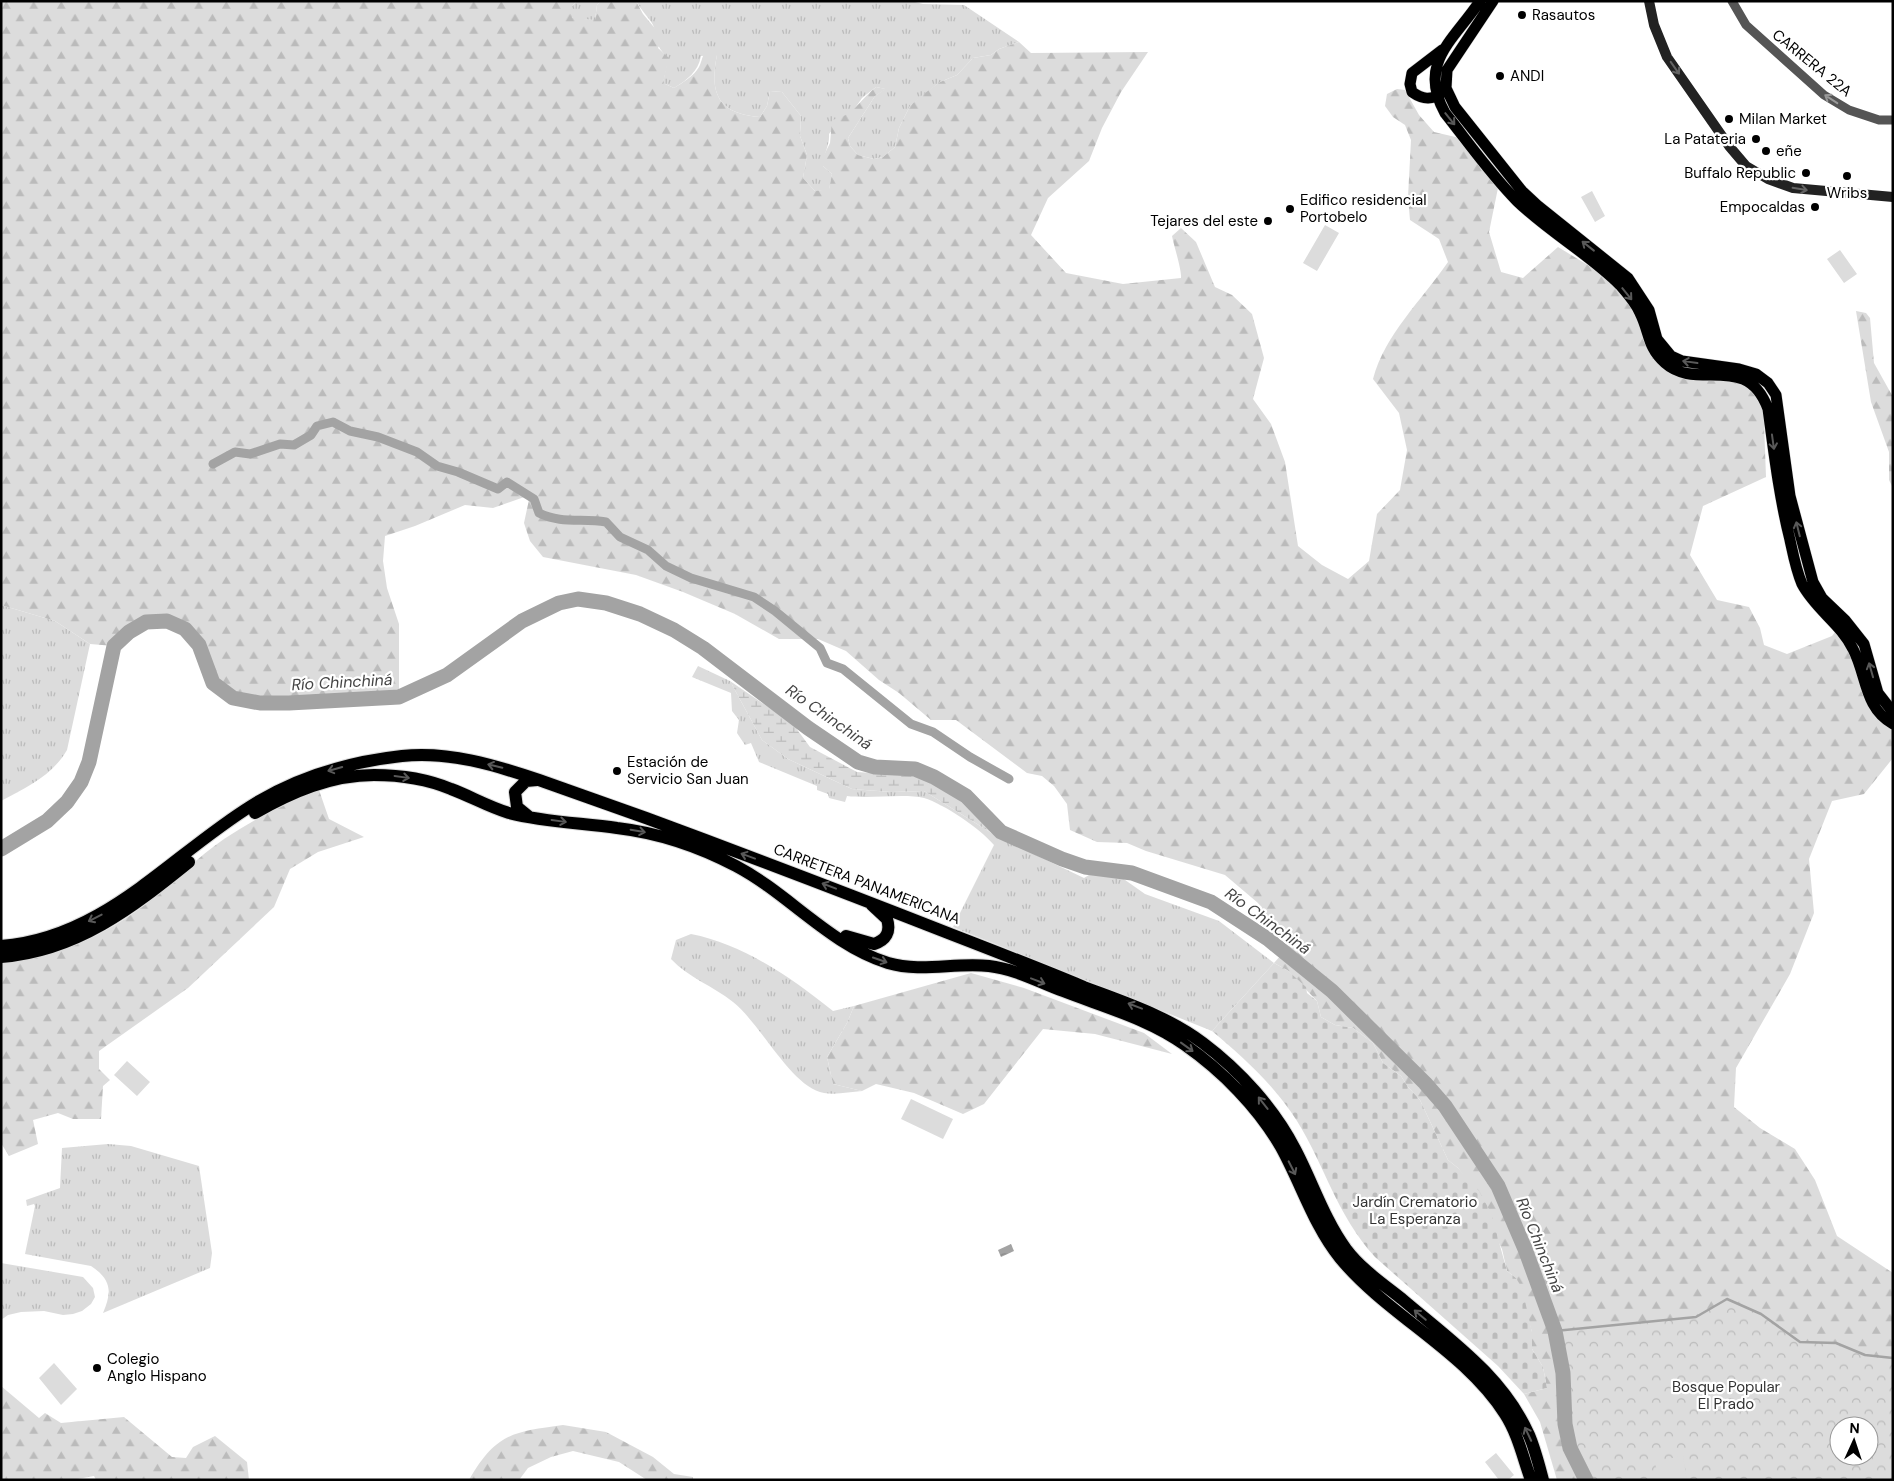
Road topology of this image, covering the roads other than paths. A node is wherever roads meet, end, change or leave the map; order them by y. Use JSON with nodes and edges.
{"nodes":[{"id":1,"x":1480,"y":1,"type":"edge"},
{"id":2,"x":1493,"y":1,"type":"edge"},
{"id":3,"x":1649,"y":1,"type":"edge"},
{"id":4,"x":1732,"y":1,"type":"edge"},
{"id":5,"x":1448,"y":45,"type":"junction"},
{"id":6,"x":1446,"y":88,"type":"junction"},
{"id":7,"x":1436,"y":97,"type":"junction"},
{"id":8,"x":1893,"y":120,"type":"edge"},
{"id":9,"x":1893,"y":197,"type":"edge"},
{"id":10,"x":1893,"y":712,"type":"edge"},
{"id":11,"x":1893,"y":724,"type":"edge"},
{"id":12,"x":542,"y":781,"type":"junction"},
{"id":13,"x":529,"y":817,"type":"junction"},
{"id":14,"x":864,"y":899,"type":"junction"},
{"id":15,"x":823,"y":927,"type":"junction"},
{"id":16,"x":1,"y":946,"type":"edge"},
{"id":17,"x":1,"y":957,"type":"edge"},
{"id":18,"x":1531,"y":1480,"type":"edge"},
{"id":19,"x":1543,"y":1480,"type":"edge"}],
"edges":[{"from":1,"to":5,"type":"main road"},
{"from":2,"to":6,"type":"main road"},
{"from":3,"to":9,"type":"main road","one_way":true},
{"from":8,"to":4,"type":"street","name":"CARRERA 22A","one_way":true},
{"from":5,"to":7,"type":"main road"},
{"from":5,"to":7,"type":"main road"},
{"from":6,"to":7,"type":"main road"},
{"from":10,"to":6,"type":"main road","one_way":true},
{"from":7,"to":11,"type":"main road","one_way":true},
{"from":12,"to":13,"type":"highway"},
{"from":14,"to":12,"type":"highway","name":"CARRETERA PANAMERICANA","one_way":true},
{"from":12,"to":16,"type":"highway","name":"CARRETERA PANAMERICANA","one_way":true},
{"from":13,"to":15,"type":"highway","one_way":true},
{"from":17,"to":13,"type":"highway","one_way":true},
{"from":14,"to":15,"type":"highway"},
{"from":19,"to":14,"type":"highway","name":"CARRETERA PANAMERICANA","one_way":true},
{"from":15,"to":18,"type":"highway","one_way":true}]}
